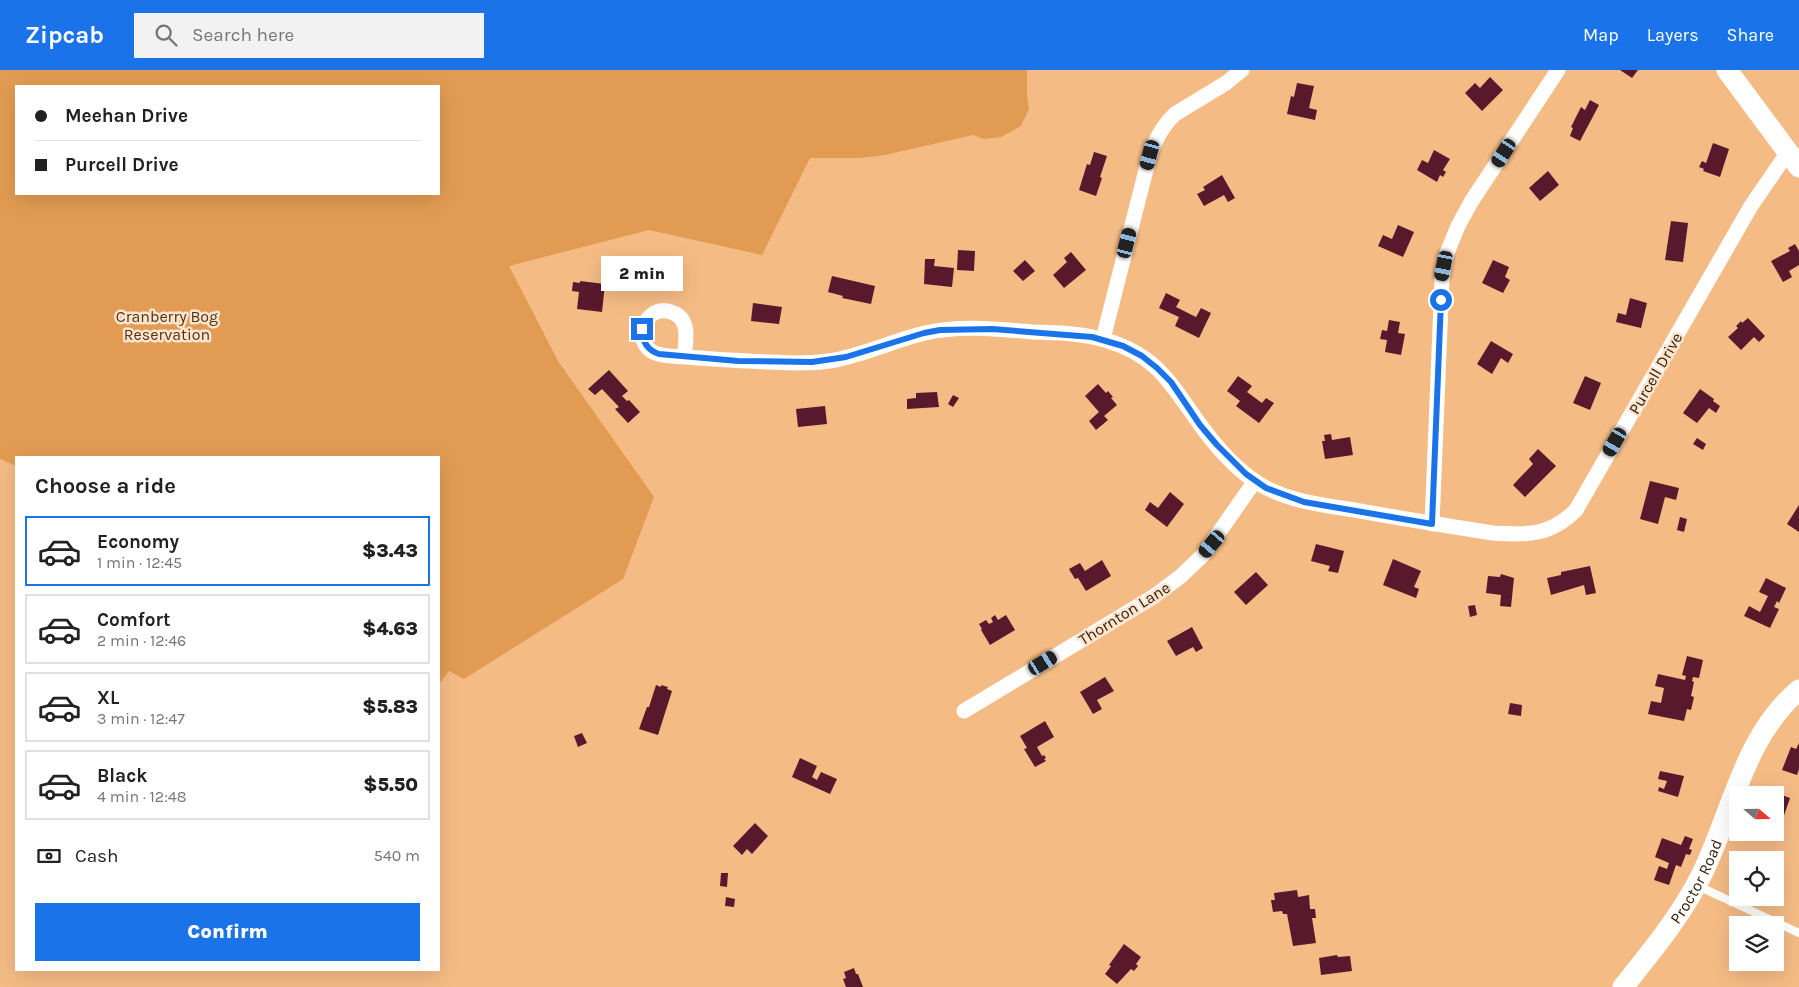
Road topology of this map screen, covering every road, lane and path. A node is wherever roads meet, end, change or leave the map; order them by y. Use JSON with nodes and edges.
{"nodes":[{"id":1,"x":1242,"y":70,"type":"edge"},
{"id":2,"x":1558,"y":70,"type":"edge"},
{"id":3,"x":1728,"y":70,"type":"edge"},
{"id":4,"x":1794,"y":160,"type":"edge"},
{"id":5,"x":1103,"y":340,"type":"junction"},
{"id":6,"x":684,"y":357,"type":"dead end"},
{"id":7,"x":1255,"y":482,"type":"junction"},
{"id":8,"x":1432,"y":524,"type":"junction"},
{"id":9,"x":1799,"y":690,"type":"edge"},
{"id":10,"x":964,"y":711,"type":"dead end"},
{"id":11,"x":1696,"y":886,"type":"junction"},
{"id":12,"x":1799,"y":933,"type":"edge"},
{"id":13,"x":1623,"y":987,"type":"edge"}],
"edges":[{"from":1,"to":5,"type":"street"},
{"from":2,"to":8,"type":"street"},
{"from":3,"to":4,"type":"main road"},
{"from":4,"to":8,"type":"street","name":"Purcell Drive"},
{"from":5,"to":6,"type":"street","name":"Purcell Drive"},
{"from":5,"to":7,"type":"street","name":"Purcell Drive"},
{"from":7,"to":8,"type":"street","name":"Purcell Drive"},
{"from":7,"to":10,"type":"street","name":"Thornton Lane"},
{"from":9,"to":11,"type":"main road","name":"Proctor Road"},
{"from":11,"to":12,"type":"lane"},
{"from":11,"to":13,"type":"main road","name":"Proctor Road"}]}
